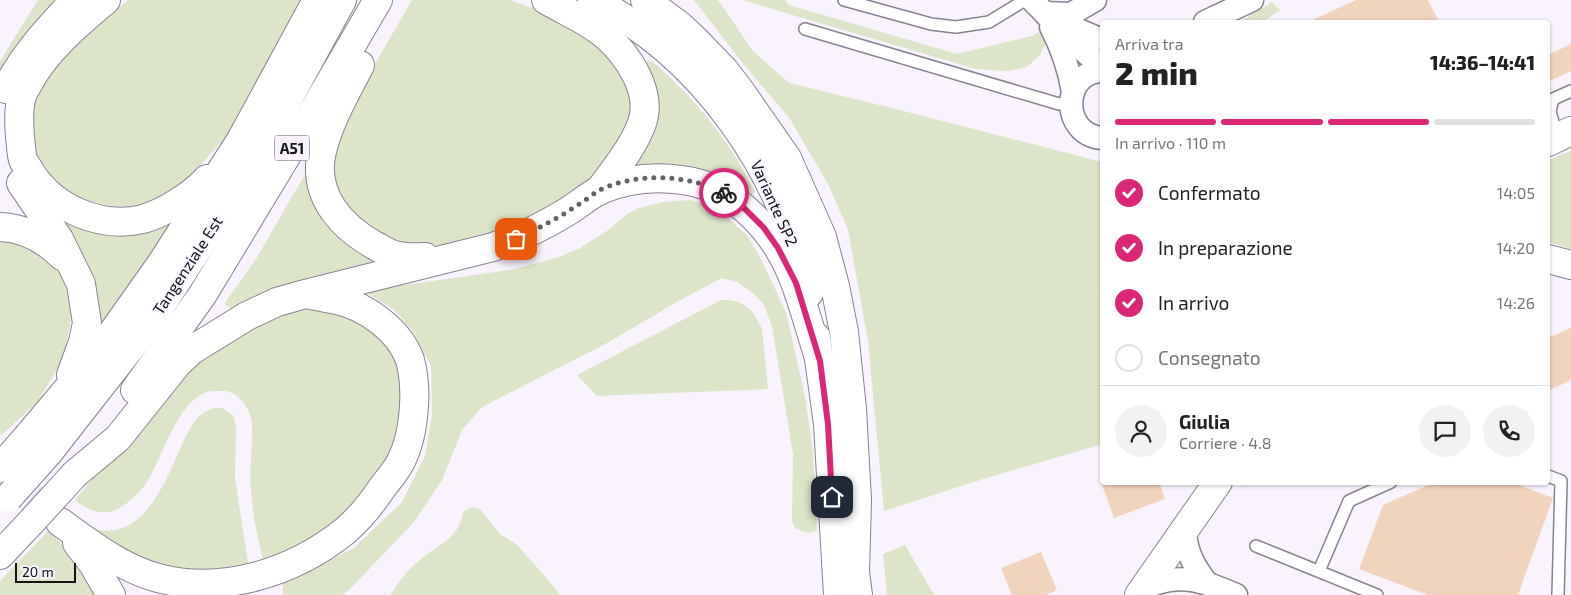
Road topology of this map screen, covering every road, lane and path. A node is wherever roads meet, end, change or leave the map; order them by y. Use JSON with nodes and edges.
{"nodes":[{"id":1,"x":75,"y":0,"type":"edge"},
{"id":2,"x":106,"y":0,"type":"edge"},
{"id":3,"x":317,"y":0,"type":"edge"},
{"id":4,"x":342,"y":0,"type":"edge"},
{"id":5,"x":378,"y":0,"type":"edge"},
{"id":6,"x":385,"y":0,"type":"edge"},
{"id":7,"x":546,"y":0,"type":"edge"},
{"id":8,"x":592,"y":0,"type":"edge"},
{"id":9,"x":645,"y":0,"type":"edge"},
{"id":10,"x":678,"y":0,"type":"edge"},
{"id":11,"x":844,"y":0,"type":"edge"},
{"id":12,"x":1025,"y":0,"type":"edge"},
{"id":13,"x":1095,"y":0,"type":"edge"},
{"id":14,"x":1252,"y":0,"type":"edge"},
{"id":15,"x":1038,"y":6,"type":"edge"},
{"id":16,"x":1213,"y":20,"type":"edge"},
{"id":17,"x":805,"y":29,"type":"dead end"},
{"id":18,"x":1100,"y":39,"type":"edge"},
{"id":19,"x":1100,"y":64,"type":"edge"},
{"id":20,"x":1100,"y":72,"type":"edge"},
{"id":21,"x":1571,"y":91,"type":"edge"},
{"id":22,"x":3,"y":95,"type":"edge"},
{"id":23,"x":1072,"y":97,"type":"junction"},
{"id":24,"x":764,"y":124,"type":"junction"},
{"id":25,"x":1100,"y":137,"type":"edge"},
{"id":26,"x":1556,"y":137,"type":"edge"},
{"id":27,"x":241,"y":140,"type":"junction"},
{"id":28,"x":599,"y":191,"type":"junction"},
{"id":29,"x":0,"y":227,"type":"edge"},
{"id":30,"x":477,"y":252,"type":"junction"},
{"id":31,"x":1550,"y":260,"type":"edge"},
{"id":32,"x":1571,"y":265,"type":"edge"},
{"id":33,"x":81,"y":284,"type":"junction"},
{"id":34,"x":305,"y":294,"type":"junction"},
{"id":35,"x":820,"y":361,"type":"junction"},
{"id":36,"x":65,"y":390,"type":"junction"},
{"id":37,"x":39,"y":444,"type":"junction"},
{"id":38,"x":0,"y":468,"type":"edge"},
{"id":39,"x":74,"y":474,"type":"junction"},
{"id":40,"x":1550,"y":477,"type":"edge"},
{"id":41,"x":1201,"y":485,"type":"edge"},
{"id":42,"x":1216,"y":485,"type":"edge"},
{"id":43,"x":1386,"y":485,"type":"edge"},
{"id":44,"x":857,"y":500,"type":"junction"},
{"id":45,"x":4,"y":502,"type":"edge"},
{"id":46,"x":1185,"y":531,"type":"junction"},
{"id":47,"x":1256,"y":546,"type":"dead end"},
{"id":48,"x":0,"y":555,"type":"edge"},
{"id":49,"x":1319,"y":572,"type":"junction"},
{"id":50,"x":1206,"y":582,"type":"junction"},
{"id":51,"x":1137,"y":592,"type":"edge"},
{"id":52,"x":111,"y":595,"type":"edge"},
{"id":53,"x":838,"y":595,"type":"edge"},
{"id":54,"x":858,"y":595,"type":"edge"},
{"id":55,"x":869,"y":595,"type":"edge"},
{"id":56,"x":1236,"y":595,"type":"edge"},
{"id":57,"x":1377,"y":595,"type":"edge"},
{"id":58,"x":1558,"y":595,"type":"edge"}],
"edges":[{"from":1,"to":22,"type":"main road"},
{"from":2,"to":27,"type":"main road"},
{"from":3,"to":27,"type":"main road"},
{"from":4,"to":37,"type":"main road","name":"Tangenziale Est","number":"A51"},
{"from":5,"to":39,"type":"main road","name":"Tangenziale Est","number":"A51"},
{"from":6,"to":30,"type":"main road"},
{"from":7,"to":28,"type":"main road"},
{"from":8,"to":35,"type":"main road","name":"Variante SP2"},
{"from":9,"to":24,"type":"main road","name":"Variante SP2"},
{"from":10,"to":24,"type":"main road"},
{"from":11,"to":12,"type":"lane"},
{"from":13,"to":15,"type":"street"},
{"from":14,"to":16,"type":"street"},
{"from":15,"to":18,"type":"street"},
{"from":15,"to":19,"type":"street"},
{"from":15,"to":23,"type":"street"},
{"from":17,"to":23,"type":"lane"},
{"from":20,"to":23,"type":"street"},
{"from":21,"to":26,"type":"lane"},
{"from":22,"to":33,"type":"main road"},
{"from":23,"to":25,"type":"street"},
{"from":24,"to":44,"type":"main road","name":"Variante SP2"},
{"from":27,"to":36,"type":"main road"},
{"from":28,"to":30,"type":"main road"},
{"from":28,"to":35,"type":"main road"},
{"from":29,"to":33,"type":"main road"},
{"from":30,"to":34,"type":"main road"},
{"from":31,"to":32,"type":"main road"},
{"from":33,"to":36,"type":"main road"},
{"from":34,"to":39,"type":"main road"},
{"from":34,"to":52,"type":"main road"},
{"from":35,"to":53,"type":"main road","name":"Variante SP2"},
{"from":36,"to":37,"type":"main road"},
{"from":37,"to":38,"type":"main road","bridge":true},
{"from":37,"to":45,"type":"main road","name":"Tangenziale Est","number":"A51","bridge":true},
{"from":39,"to":48,"type":"main road","number":"A51","bridge":true},
{"from":40,"to":58,"type":"lane"},
{"from":41,"to":51,"type":"main road"},
{"from":42,"to":46,"type":"main road"},
{"from":43,"to":49,"type":"lane"},
{"from":44,"to":54,"type":"main road","name":"Variante SP2"},
{"from":44,"to":55,"type":"main road"},
{"from":46,"to":50,"type":"street"},
{"from":46,"to":51,"type":"main road"},
{"from":47,"to":49,"type":"lane"},
{"from":49,"to":57,"type":"lane"},
{"from":50,"to":51,"type":"street"},
{"from":50,"to":56,"type":"street"}]}
